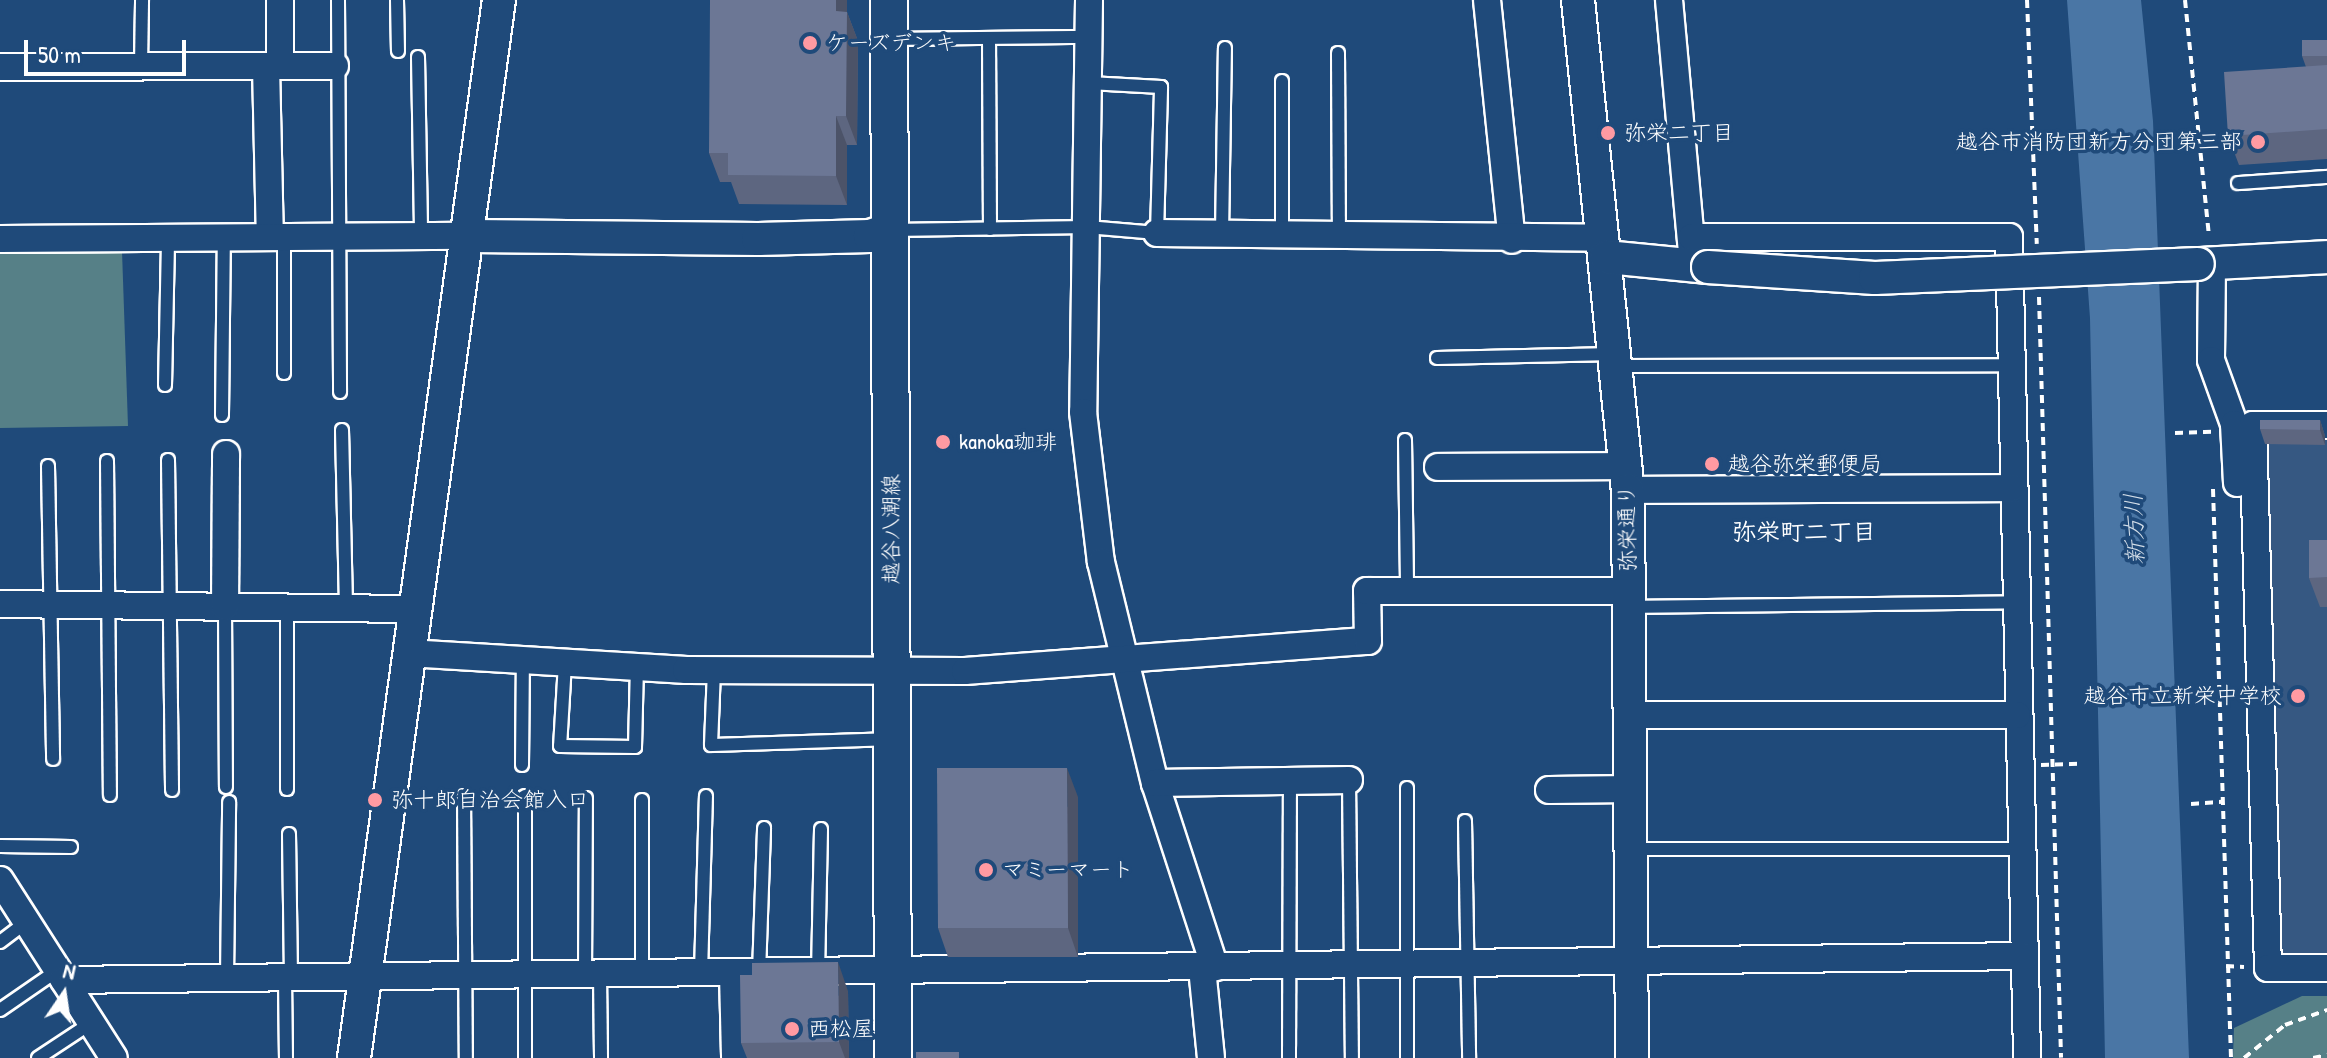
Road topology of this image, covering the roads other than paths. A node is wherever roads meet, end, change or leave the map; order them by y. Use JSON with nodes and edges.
{"nodes":[{"id":1,"x":142,"y":0,"type":"edge"},
{"id":2,"x":280,"y":0,"type":"edge"},
{"id":3,"x":338,"y":0,"type":"edge"},
{"id":4,"x":397,"y":0,"type":"edge"},
{"id":5,"x":499,"y":0,"type":"edge"},
{"id":6,"x":889,"y":0,"type":"edge"},
{"id":7,"x":1089,"y":0,"type":"edge"},
{"id":8,"x":1487,"y":0,"type":"edge"},
{"id":9,"x":1578,"y":0,"type":"edge"},
{"id":10,"x":1669,"y":0,"type":"edge"},
{"id":11,"x":1089,"y":37,"type":"junction"},
{"id":12,"x":889,"y":39,"type":"junction"},
{"id":13,"x":989,"y":39,"type":"junction"},
{"id":14,"x":1225,"y":48,"type":"dead end"},
{"id":15,"x":398,"y":51,"type":"dead end"},
{"id":16,"x":1338,"y":53,"type":"dead end"},
{"id":17,"x":418,"y":57,"type":"dead end"},
{"id":18,"x":141,"y":66,"type":"junction"},
{"id":19,"x":273,"y":66,"type":"junction"},
{"id":20,"x":335,"y":66,"type":"junction"},
{"id":21,"x":0,"y":67,"type":"edge"},
{"id":22,"x":1282,"y":81,"type":"dead end"},
{"id":23,"x":1089,"y":83,"type":"junction"},
{"id":24,"x":2327,"y":177,"type":"edge"},
{"id":25,"x":2238,"y":183,"type":"dead end"},
{"id":26,"x":1087,"y":227,"type":"junction"},
{"id":27,"x":990,"y":229,"type":"junction"},
{"id":28,"x":889,"y":230,"type":"junction"},
{"id":29,"x":1157,"y":233,"type":"junction"},
{"id":30,"x":1222,"y":234,"type":"junction"},
{"id":31,"x":421,"y":236,"type":"junction"},
{"id":32,"x":468,"y":236,"type":"junction"},
{"id":33,"x":1282,"y":236,"type":"junction"},
{"id":34,"x":224,"y":237,"type":"junction"},
{"id":35,"x":277,"y":237,"type":"junction"},
{"id":36,"x":337,"y":237,"type":"junction"},
{"id":37,"x":1339,"y":237,"type":"junction"},
{"id":38,"x":168,"y":238,"type":"junction"},
{"id":39,"x":0,"y":239,"type":"edge"},
{"id":40,"x":1512,"y":240,"type":"junction"},
{"id":41,"x":1605,"y":248,"type":"junction"},
{"id":42,"x":1697,"y":256,"type":"junction"},
{"id":43,"x":2327,"y":257,"type":"edge"},
{"id":44,"x":2205,"y":264,"type":"junction"},
{"id":45,"x":1437,"y":358,"type":"dead end"},
{"id":46,"x":1616,"y":360,"type":"junction"},
{"id":47,"x":2011,"y":365,"type":"junction"},
{"id":48,"x":284,"y":373,"type":"dead end"},
{"id":49,"x":165,"y":385,"type":"dead end"},
{"id":50,"x":340,"y":392,"type":"dead end"},
{"id":51,"x":222,"y":415,"type":"dead end"},
{"id":52,"x":2327,"y":425,"type":"edge"},
{"id":53,"x":342,"y":430,"type":"dead end"},
{"id":54,"x":1405,"y":440,"type":"dead end"},
{"id":55,"x":226,"y":454,"type":"dead end"},
{"id":56,"x":168,"y":460,"type":"dead end"},
{"id":57,"x":107,"y":461,"type":"dead end"},
{"id":58,"x":48,"y":466,"type":"dead end"},
{"id":59,"x":1438,"y":467,"type":"dead end"},
{"id":60,"x":1627,"y":478,"type":"junction"},
{"id":61,"x":2013,"y":488,"type":"junction"},
{"id":62,"x":2257,"y":551,"type":"junction"},
{"id":63,"x":1407,"y":590,"type":"junction"},
{"id":64,"x":1629,"y":599,"type":"junction"},
{"id":65,"x":2015,"y":602,"type":"junction"},
{"id":66,"x":0,"y":604,"type":"edge"},
{"id":67,"x":51,"y":605,"type":"junction"},
{"id":68,"x":108,"y":605,"type":"junction"},
{"id":69,"x":170,"y":606,"type":"junction"},
{"id":70,"x":225,"y":607,"type":"junction"},
{"id":71,"x":287,"y":608,"type":"junction"},
{"id":72,"x":346,"y":608,"type":"junction"},
{"id":73,"x":414,"y":609,"type":"junction"},
{"id":74,"x":408,"y":653,"type":"junction"},
{"id":75,"x":1128,"y":657,"type":"junction"},
{"id":76,"x":523,"y":660,"type":"junction"},
{"id":77,"x":565,"y":663,"type":"junction"},
{"id":78,"x":637,"y":667,"type":"junction"},
{"id":79,"x":714,"y":670,"type":"junction"},
{"id":80,"x":892,"y":670,"type":"junction"},
{"id":81,"x":1631,"y":715,"type":"junction"},
{"id":82,"x":2017,"y":715,"type":"junction"},
{"id":83,"x":892,"y":739,"type":"junction"},
{"id":84,"x":53,"y":759,"type":"dead end"},
{"id":85,"x":522,"y":765,"type":"dead end"},
{"id":86,"x":1349,"y":780,"type":"joint"},
{"id":87,"x":1290,"y":781,"type":"junction"},
{"id":88,"x":1155,"y":783,"type":"junction"},
{"id":89,"x":226,"y":787,"type":"dead end"},
{"id":90,"x":1407,"y":788,"type":"dead end"},
{"id":91,"x":287,"y":789,"type":"dead end"},
{"id":92,"x":1631,"y":789,"type":"junction"},
{"id":93,"x":172,"y":790,"type":"dead end"},
{"id":94,"x":1549,"y":790,"type":"dead end"},
{"id":95,"x":110,"y":795,"type":"dead end"},
{"id":96,"x":464,"y":796,"type":"dead end"},
{"id":97,"x":525,"y":796,"type":"dead end"},
{"id":98,"x":706,"y":796,"type":"dead end"},
{"id":99,"x":586,"y":798,"type":"dead end"},
{"id":100,"x":642,"y":800,"type":"dead end"},
{"id":101,"x":229,"y":802,"type":"dead end"},
{"id":102,"x":1465,"y":821,"type":"dead end"},
{"id":103,"x":764,"y":828,"type":"dead end"},
{"id":104,"x":821,"y":829,"type":"dead end"},
{"id":105,"x":289,"y":834,"type":"dead end"},
{"id":106,"x":0,"y":846,"type":"edge"},
{"id":107,"x":71,"y":847,"type":"dead end"},
{"id":108,"x":1633,"y":849,"type":"junction"},
{"id":109,"x":2021,"y":849,"type":"junction"},
{"id":110,"x":0,"y":880,"type":"edge"},
{"id":111,"x":27,"y":922,"type":"junction"},
{"id":112,"x":0,"y":942,"type":"edge"},
{"id":113,"x":2025,"y":956,"type":"junction"},
{"id":114,"x":1633,"y":963,"type":"junction"},
{"id":115,"x":1469,"y":965,"type":"junction"},
{"id":116,"x":1350,"y":966,"type":"junction"},
{"id":117,"x":1404,"y":966,"type":"junction"},
{"id":118,"x":1287,"y":967,"type":"junction"},
{"id":119,"x":1209,"y":968,"type":"junction"},
{"id":120,"x":2327,"y":968,"type":"edge"},
{"id":121,"x":818,"y":973,"type":"junction"},
{"id":122,"x":894,"y":973,"type":"junction"},
{"id":123,"x":701,"y":974,"type":"junction"},
{"id":124,"x":733,"y":974,"type":"junction"},
{"id":125,"x":759,"y":974,"type":"junction"},
{"id":126,"x":61,"y":975,"type":"junction"},
{"id":127,"x":593,"y":975,"type":"junction"},
{"id":128,"x":642,"y":975,"type":"junction"},
{"id":129,"x":525,"y":976,"type":"junction"},
{"id":130,"x":466,"y":977,"type":"junction"},
{"id":131,"x":288,"y":978,"type":"junction"},
{"id":132,"x":363,"y":978,"type":"junction"},
{"id":133,"x":227,"y":979,"type":"junction"},
{"id":134,"x":0,"y":1010,"type":"edge"},
{"id":135,"x":91,"y":1023,"type":"junction"},
{"id":136,"x":38,"y":1058,"type":"edge"},
{"id":137,"x":114,"y":1058,"type":"edge"},
{"id":138,"x":286,"y":1058,"type":"edge"},
{"id":139,"x":354,"y":1058,"type":"edge"},
{"id":140,"x":466,"y":1058,"type":"edge"},
{"id":141,"x":525,"y":1058,"type":"edge"},
{"id":142,"x":601,"y":1058,"type":"edge"},
{"id":143,"x":735,"y":1058,"type":"edge"},
{"id":144,"x":893,"y":1058,"type":"edge"},
{"id":145,"x":1211,"y":1058,"type":"edge"},
{"id":146,"x":1289,"y":1058,"type":"edge"},
{"id":147,"x":1352,"y":1058,"type":"edge"},
{"id":148,"x":1407,"y":1058,"type":"edge"},
{"id":149,"x":1469,"y":1058,"type":"edge"},
{"id":150,"x":1632,"y":1058,"type":"edge"},
{"id":151,"x":2027,"y":1058,"type":"edge"}],
"edges":[{"from":1,"to":18,"type":"lane"},
{"from":2,"to":19,"type":"street"},
{"from":3,"to":20,"type":"lane"},
{"from":4,"to":15,"type":"lane"},
{"from":5,"to":32,"type":"street"},
{"from":6,"to":12,"type":"main road","name":"越谷八潮線"},
{"from":7,"to":11,"type":"street"},
{"from":8,"to":40,"type":"street"},
{"from":9,"to":41,"type":"street","name":"弥栄通り"},
{"from":10,"to":42,"type":"street"},
{"from":11,"to":13,"type":"lane"},
{"from":11,"to":23,"type":"street"},
{"from":12,"to":13,"type":"lane"},
{"from":12,"to":28,"type":"main road","name":"越谷八潮線"},
{"from":13,"to":27,"type":"lane"},
{"from":14,"to":30,"type":"lane"},
{"from":16,"to":37,"type":"lane"},
{"from":17,"to":31,"type":"lane"},
{"from":18,"to":19,"type":"street"},
{"from":18,"to":21,"type":"street"},
{"from":19,"to":20,"type":"street"},
{"from":19,"to":35,"type":"street"},
{"from":20,"to":36,"type":"lane"},
{"from":22,"to":33,"type":"lane"},
{"from":23,"to":26,"type":"street"},
{"from":23,"to":29,"type":"lane"},
{"from":24,"to":25,"type":"lane"},
{"from":26,"to":27,"type":"lane"},
{"from":26,"to":29,"type":"lane"},
{"from":26,"to":75,"type":"street"},
{"from":27,"to":28,"type":"lane"},
{"from":28,"to":32,"type":"street"},
{"from":28,"to":80,"type":"main road","name":"越谷八潮線"},
{"from":29,"to":30,"type":"street"},
{"from":30,"to":33,"type":"street"},
{"from":31,"to":32,"type":"street"},
{"from":31,"to":36,"type":"street"},
{"from":32,"to":73,"type":"street"},
{"from":33,"to":37,"type":"street"},
{"from":34,"to":35,"type":"street"},
{"from":34,"to":38,"type":"street"},
{"from":34,"to":51,"type":"lane"},
{"from":35,"to":36,"type":"street"},
{"from":35,"to":48,"type":"lane"},
{"from":36,"to":50,"type":"lane"},
{"from":37,"to":40,"type":"street"},
{"from":38,"to":39,"type":"street"},
{"from":38,"to":49,"type":"lane"},
{"from":40,"to":41,"type":"street"},
{"from":41,"to":42,"type":"street"},
{"from":41,"to":46,"type":"street","name":"弥栄通り"},
{"from":42,"to":44,"type":"street","bridge":true},
{"from":42,"to":47,"type":"street"},
{"from":43,"to":44,"type":"street"},
{"from":44,"to":62,"type":"street"},
{"from":45,"to":46,"type":"lane"},
{"from":46,"to":47,"type":"lane"},
{"from":46,"to":60,"type":"street","name":"弥栄通り"},
{"from":47,"to":61,"type":"street"},
{"from":52,"to":62,"type":"street"},
{"from":53,"to":72,"type":"lane"},
{"from":54,"to":63,"type":"lane"},
{"from":55,"to":70,"type":"street"},
{"from":56,"to":69,"type":"lane"},
{"from":57,"to":68,"type":"lane"},
{"from":58,"to":67,"type":"lane"},
{"from":59,"to":60,"type":"street"},
{"from":60,"to":61,"type":"street"},
{"from":60,"to":64,"type":"street","name":"弥栄通り"},
{"from":61,"to":65,"type":"street"},
{"from":62,"to":120,"type":"street"},
{"from":63,"to":64,"type":"street"},
{"from":63,"to":75,"type":"street"},
{"from":64,"to":65,"type":"lane"},
{"from":64,"to":81,"type":"street","name":"弥栄通り"},
{"from":65,"to":82,"type":"street"},
{"from":66,"to":67,"type":"street"},
{"from":67,"to":68,"type":"street"},
{"from":67,"to":84,"type":"lane"},
{"from":68,"to":69,"type":"street"},
{"from":68,"to":95,"type":"lane"},
{"from":69,"to":70,"type":"street"},
{"from":69,"to":93,"type":"lane"},
{"from":70,"to":71,"type":"street"},
{"from":70,"to":89,"type":"lane"},
{"from":71,"to":72,"type":"street"},
{"from":71,"to":91,"type":"lane"},
{"from":72,"to":73,"type":"street"},
{"from":73,"to":74,"type":"street"},
{"from":74,"to":76,"type":"street"},
{"from":74,"to":132,"type":"street"},
{"from":75,"to":80,"type":"street"},
{"from":75,"to":88,"type":"street"},
{"from":76,"to":77,"type":"street"},
{"from":76,"to":85,"type":"lane"},
{"from":77,"to":78,"type":"street"},
{"from":77,"to":78,"type":"lane"},
{"from":78,"to":79,"type":"street"},
{"from":79,"to":80,"type":"street"},
{"from":79,"to":83,"type":"lane"},
{"from":80,"to":83,"type":"main road","name":"越谷八潮線"},
{"from":81,"to":82,"type":"street"},
{"from":81,"to":92,"type":"street","name":"弥栄通り"},
{"from":82,"to":109,"type":"street"},
{"from":83,"to":122,"type":"main road","name":"越谷八潮線"},
{"from":86,"to":87,"type":"street"},
{"from":86,"to":116,"type":"lane"},
{"from":87,"to":88,"type":"street"},
{"from":87,"to":118,"type":"lane"},
{"from":88,"to":119,"type":"street"},
{"from":90,"to":117,"type":"lane"},
{"from":92,"to":94,"type":"street"},
{"from":92,"to":108,"type":"street","name":"弥栄通り"},
{"from":96,"to":130,"type":"lane"},
{"from":97,"to":129,"type":"lane"},
{"from":98,"to":123,"type":"lane"},
{"from":99,"to":127,"type":"lane"},
{"from":100,"to":128,"type":"lane"},
{"from":101,"to":133,"type":"lane"},
{"from":102,"to":115,"type":"lane"},
{"from":103,"to":125,"type":"lane"},
{"from":104,"to":121,"type":"lane"},
{"from":105,"to":131,"type":"lane"},
{"from":106,"to":107,"type":"lane"},
{"from":108,"to":109,"type":"lane"},
{"from":108,"to":114,"type":"street","name":"弥栄通り"},
{"from":109,"to":113,"type":"street"},
{"from":110,"to":111,"type":"street"},
{"from":111,"to":112,"type":"lane"},
{"from":111,"to":126,"type":"street"},
{"from":113,"to":114,"type":"street"},
{"from":113,"to":151,"type":"street"},
{"from":114,"to":115,"type":"street"},
{"from":114,"to":150,"type":"street","name":"弥栄通り"},
{"from":115,"to":117,"type":"street"},
{"from":115,"to":149,"type":"lane"},
{"from":116,"to":117,"type":"street"},
{"from":116,"to":118,"type":"street"},
{"from":116,"to":147,"type":"lane"},
{"from":117,"to":148,"type":"lane"},
{"from":118,"to":119,"type":"street"},
{"from":118,"to":146,"type":"lane"},
{"from":119,"to":122,"type":"street"},
{"from":119,"to":145,"type":"street"},
{"from":121,"to":122,"type":"street"},
{"from":121,"to":125,"type":"street"},
{"from":122,"to":144,"type":"main road","name":"越谷八潮線"},
{"from":123,"to":124,"type":"street"},
{"from":123,"to":128,"type":"street"},
{"from":124,"to":125,"type":"street"},
{"from":124,"to":143,"type":"street"},
{"from":126,"to":133,"type":"street"},
{"from":126,"to":134,"type":"lane"},
{"from":126,"to":135,"type":"street"},
{"from":127,"to":128,"type":"street"},
{"from":127,"to":129,"type":"street"},
{"from":127,"to":142,"type":"lane"},
{"from":129,"to":130,"type":"street"},
{"from":129,"to":141,"type":"lane"},
{"from":130,"to":132,"type":"street"},
{"from":130,"to":140,"type":"lane"},
{"from":131,"to":132,"type":"street"},
{"from":131,"to":133,"type":"street"},
{"from":131,"to":138,"type":"lane"},
{"from":132,"to":139,"type":"street"},
{"from":135,"to":136,"type":"lane"},
{"from":135,"to":137,"type":"street"}]}
